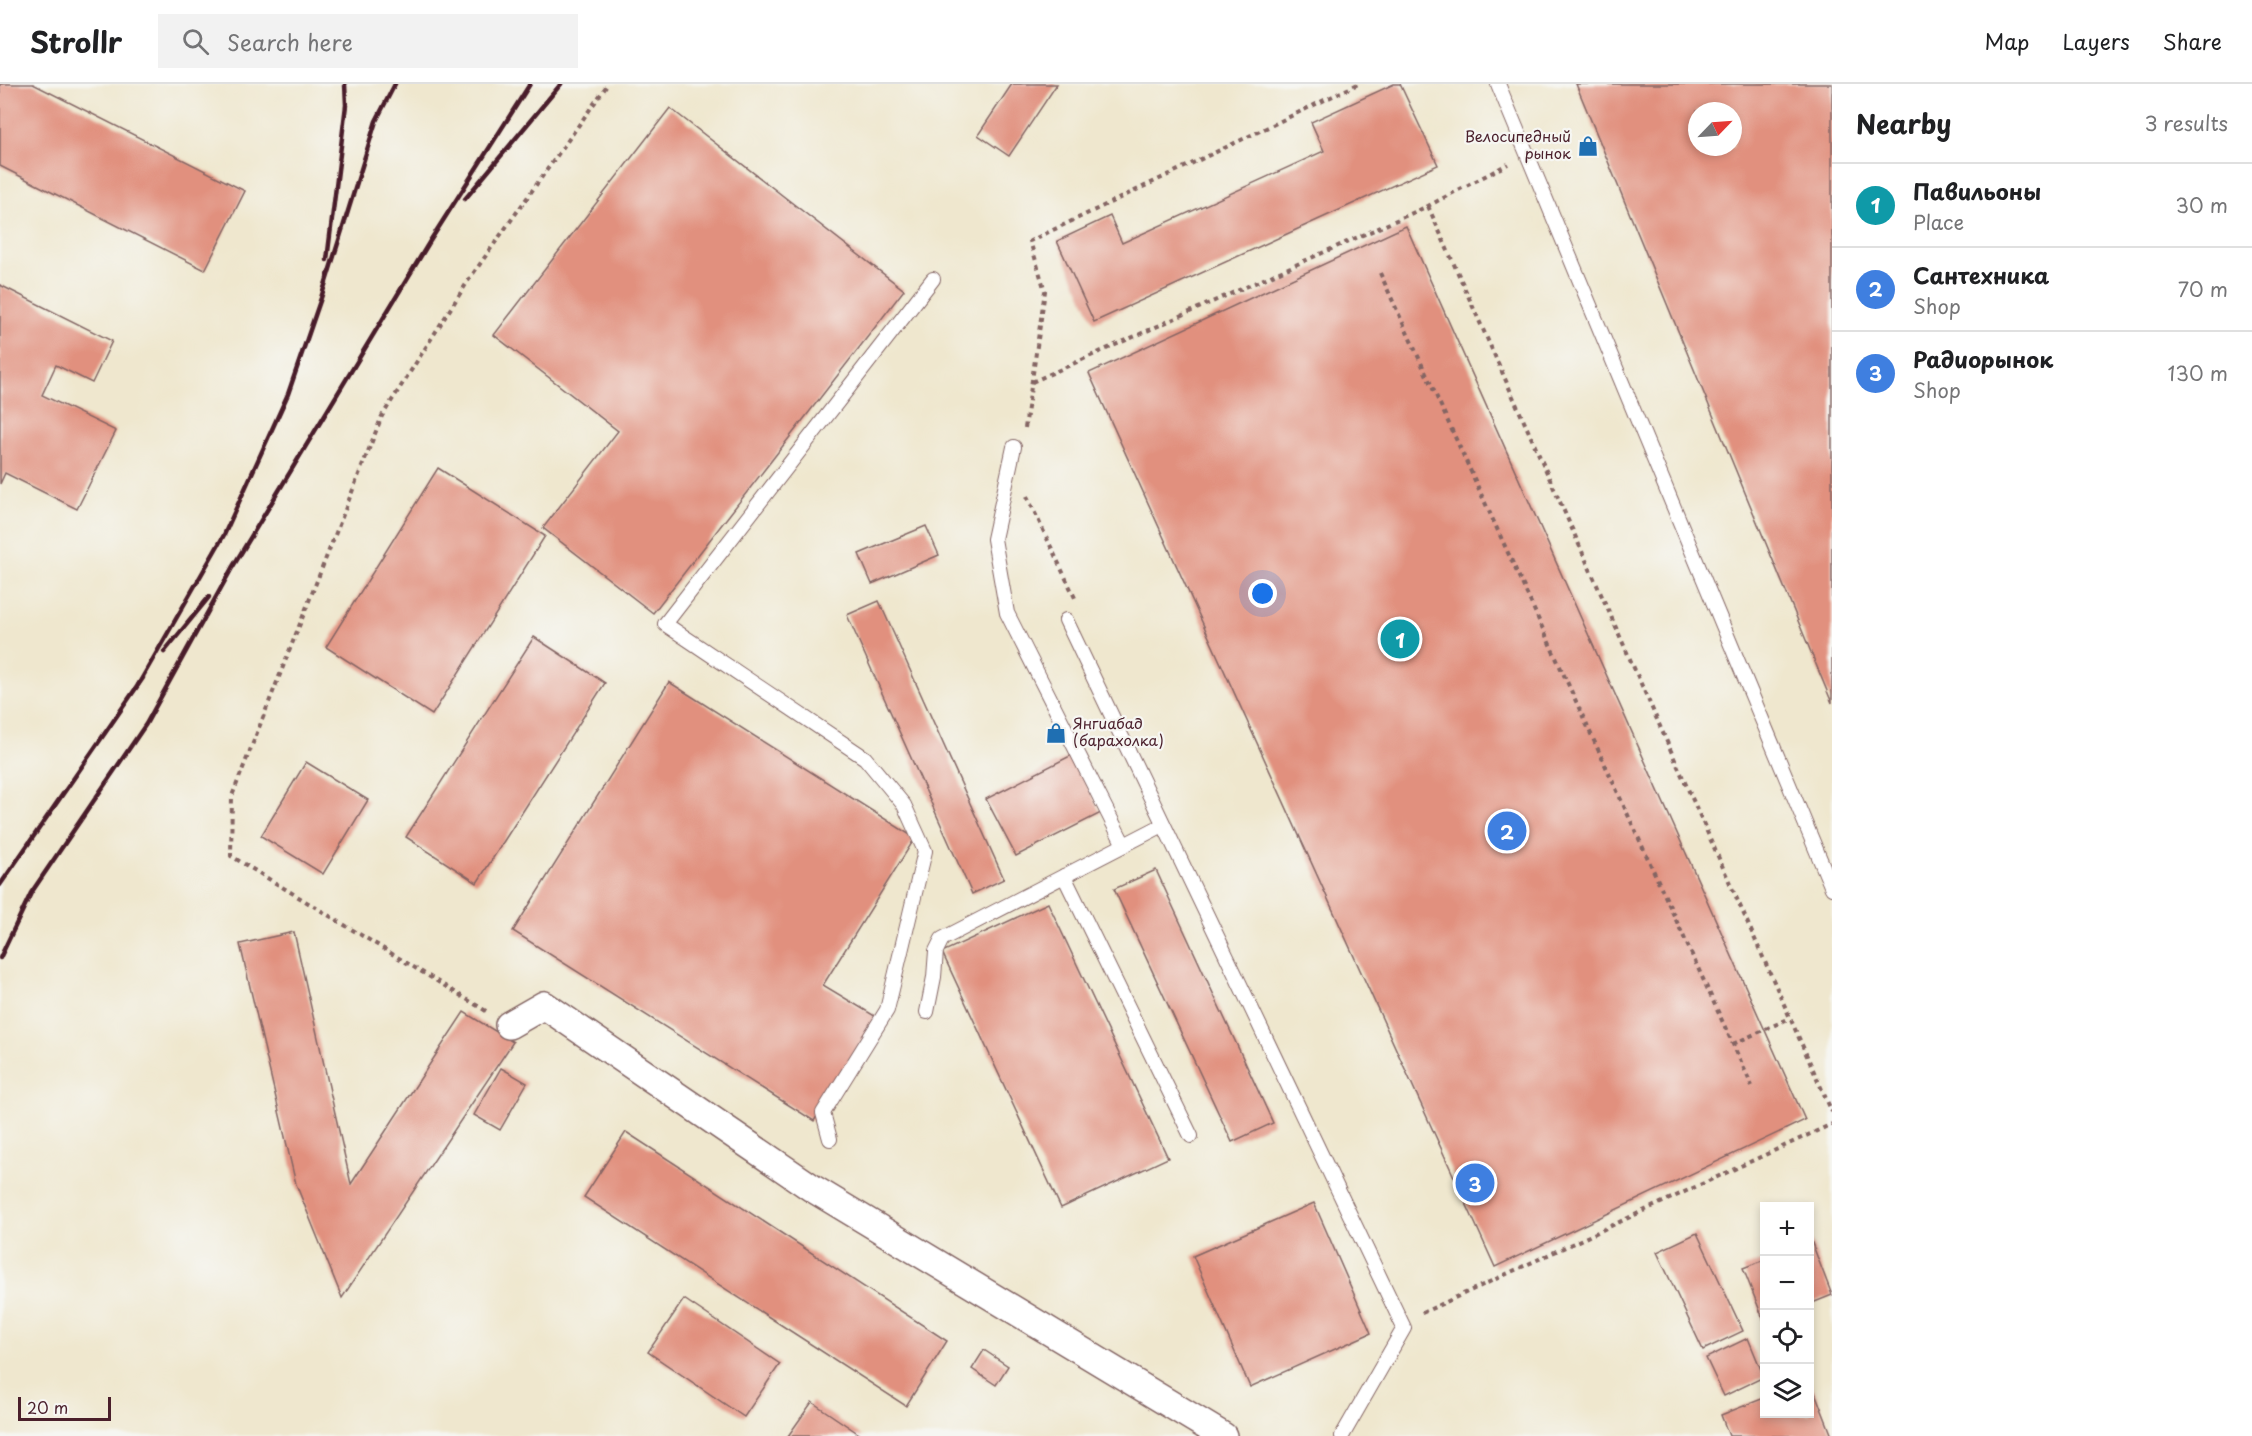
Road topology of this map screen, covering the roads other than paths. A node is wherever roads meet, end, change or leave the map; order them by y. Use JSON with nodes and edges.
{"nodes":[{"id":1,"x":1498,"y":84,"type":"edge"},
{"id":2,"x":933,"y":279,"type":"dead end"},
{"id":3,"x":1014,"y":447,"type":"dead end"},
{"id":4,"x":1066,"y":620,"type":"dead end"},
{"id":5,"x":1163,"y":825,"type":"junction"},
{"id":6,"x":1124,"y":845,"type":"junction"},
{"id":7,"x":1064,"y":876,"type":"junction"},
{"id":8,"x":1832,"y":888,"type":"edge"},
{"id":9,"x":927,"y":1012,"type":"dead end"},
{"id":10,"x":508,"y":1025,"type":"road end"},
{"id":11,"x":1191,"y":1136,"type":"dead end"},
{"id":12,"x":831,"y":1139,"type":"dead end"},
{"id":13,"x":1223,"y":1436,"type":"edge"},
{"id":14,"x":1342,"y":1436,"type":"edge"}],
"edges":[{"from":1,"to":8,"type":"lane"},
{"from":2,"to":12,"type":"lane"},
{"from":3,"to":6,"type":"lane"},
{"from":4,"to":5,"type":"lane"},
{"from":5,"to":6,"type":"lane"},
{"from":5,"to":14,"type":"lane"},
{"from":6,"to":7,"type":"lane"},
{"from":7,"to":9,"type":"lane"},
{"from":7,"to":11,"type":"lane"},
{"from":10,"to":13,"type":"street"}]}
